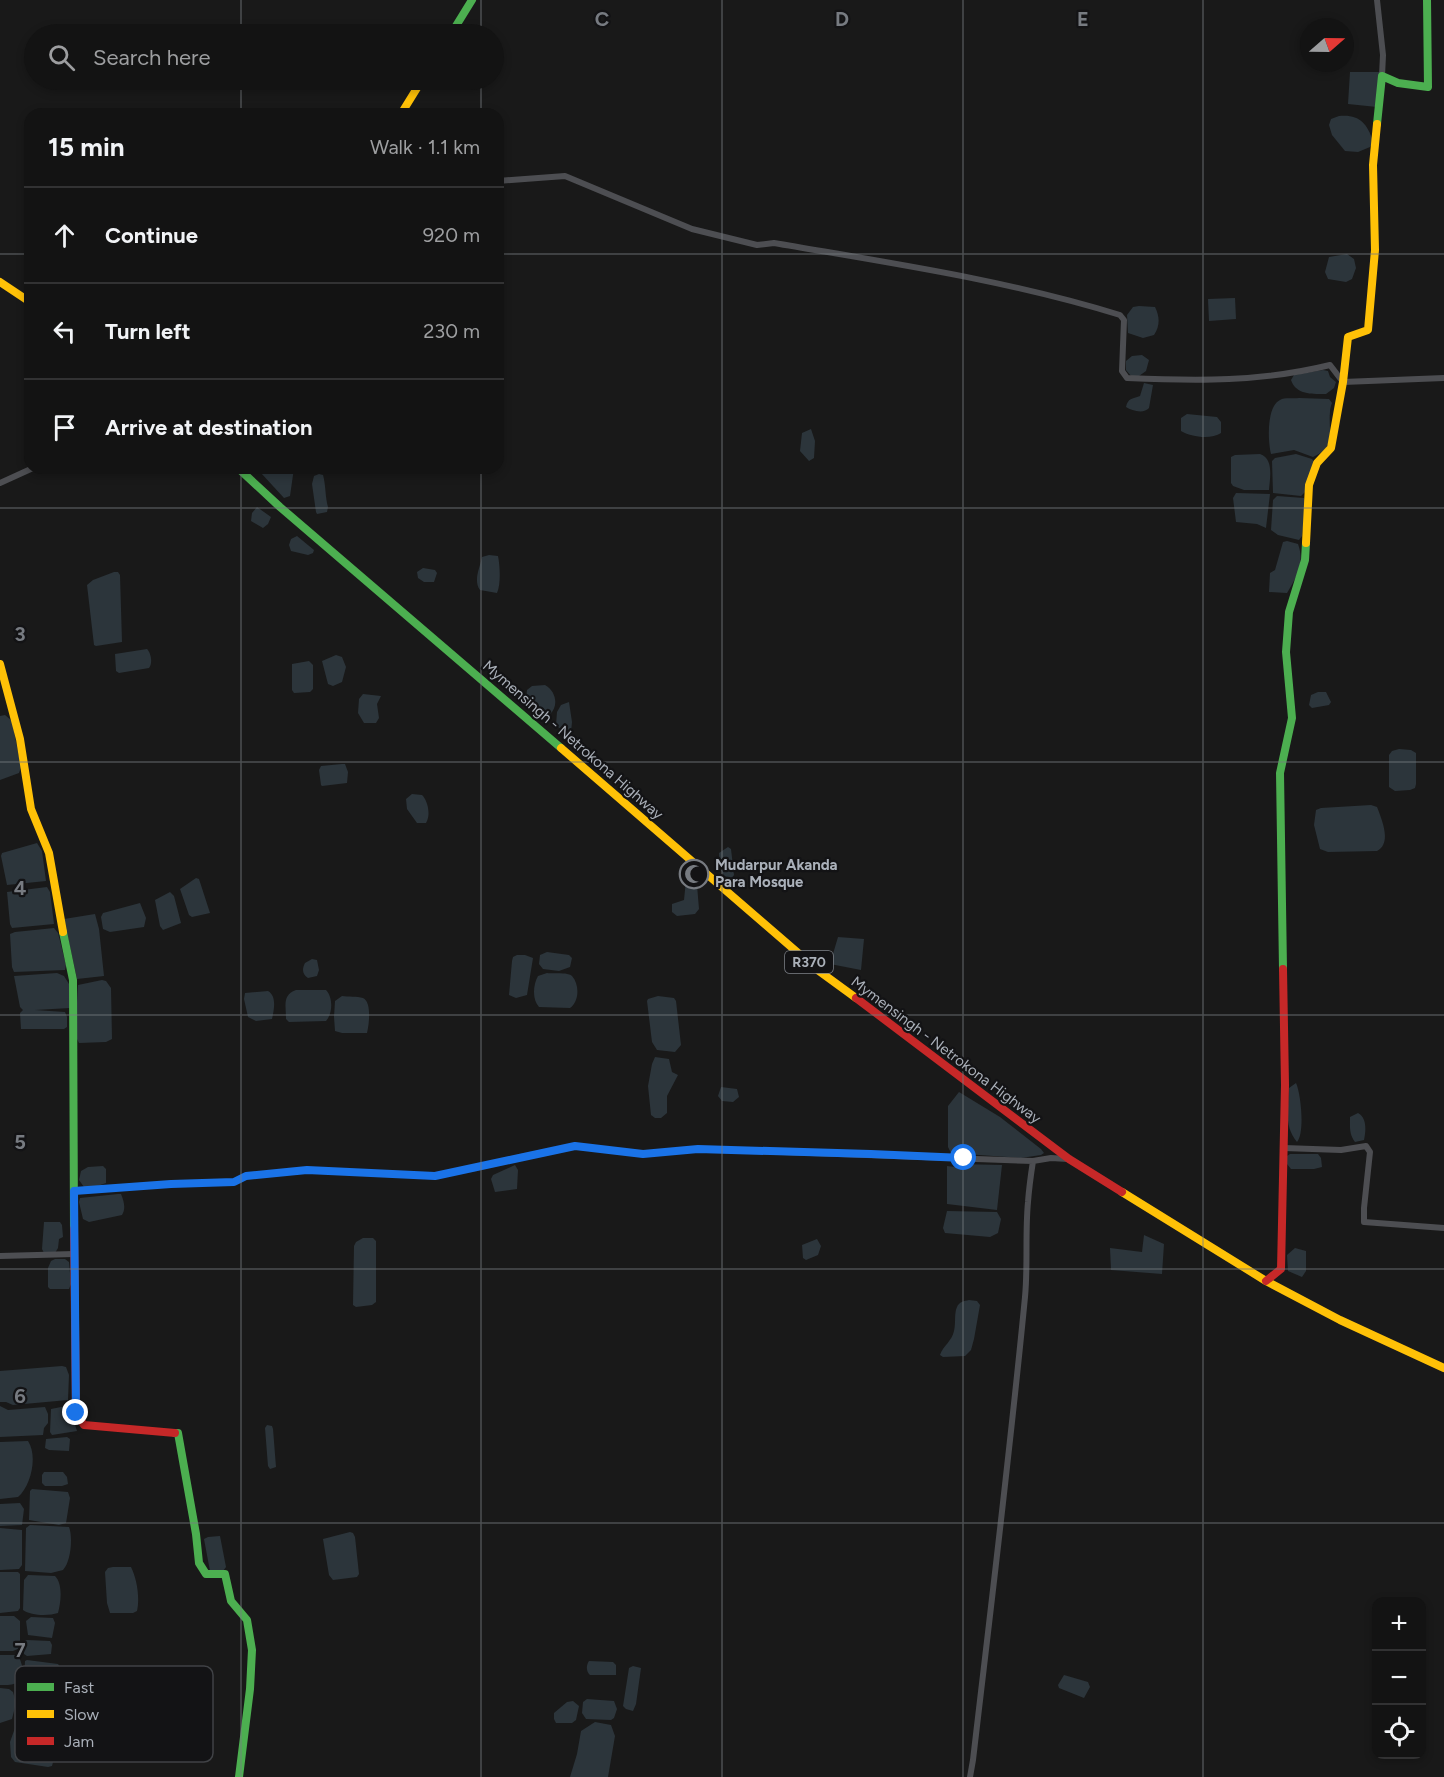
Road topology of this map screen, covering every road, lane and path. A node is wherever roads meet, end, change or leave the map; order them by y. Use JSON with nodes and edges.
{"nodes":[{"id":1,"x":472,"y":0,"type":"edge"},
{"id":2,"x":1377,"y":0,"type":"edge"},
{"id":3,"x":1427,"y":0,"type":"edge"},
{"id":4,"x":457,"y":24,"type":"edge"},
{"id":5,"x":1383,"y":76,"type":"junction"},
{"id":6,"x":416,"y":90,"type":"edge"},
{"id":7,"x":405,"y":108,"type":"edge"},
{"id":8,"x":504,"y":181,"type":"edge"},
{"id":9,"x":0,"y":282,"type":"edge"},
{"id":10,"x":24,"y":298,"type":"edge"},
{"id":11,"x":1444,"y":378,"type":"edge"},
{"id":12,"x":1343,"y":382,"type":"junction"},
{"id":13,"x":24,"y":472,"type":"edge"},
{"id":14,"x":244,"y":474,"type":"edge"},
{"id":15,"x":0,"y":483,"type":"edge"},
{"id":16,"x":0,"y":664,"type":"edge"},
{"id":17,"x":1284,"y":1148,"type":"junction"},
{"id":18,"x":1069,"y":1159,"type":"junction"},
{"id":19,"x":1033,"y":1161,"type":"junction"},
{"id":20,"x":74,"y":1191,"type":"junction"},
{"id":21,"x":1444,"y":1228,"type":"edge"},
{"id":22,"x":74,"y":1254,"type":"junction"},
{"id":23,"x":0,"y":1257,"type":"edge"},
{"id":24,"x":1266,"y":1281,"type":"junction"},
{"id":25,"x":1444,"y":1368,"type":"edge"},
{"id":26,"x":239,"y":1777,"type":"edge"},
{"id":27,"x":969,"y":1777,"type":"edge"}],
"edges":[{"from":1,"to":4,"type":"street"},
{"from":2,"to":5,"type":"street"},
{"from":3,"to":5,"type":"street"},
{"from":5,"to":12,"type":"street"},
{"from":6,"to":7,"type":"street"},
{"from":8,"to":12,"type":"street"},
{"from":9,"to":10,"type":"street"},
{"from":11,"to":12,"type":"street"},
{"from":12,"to":17,"type":"street"},
{"from":13,"to":15,"type":"street"},
{"from":14,"to":18,"type":"street","name":"Mymensingh - Netrokona Highway","number":"R370"},
{"from":16,"to":20,"type":"street"},
{"from":17,"to":21,"type":"street"},
{"from":17,"to":24,"type":"street"},
{"from":18,"to":19,"type":"street"},
{"from":18,"to":24,"type":"street","name":"Mymensingh - Netrokona Highway","number":"R370"},
{"from":19,"to":20,"type":"street"},
{"from":19,"to":27,"type":"street"},
{"from":20,"to":22,"type":"street"},
{"from":22,"to":23,"type":"street"},
{"from":22,"to":26,"type":"street"},
{"from":24,"to":25,"type":"street","name":"Mymensingh - Netrokona Highway","number":"R370"}]}
